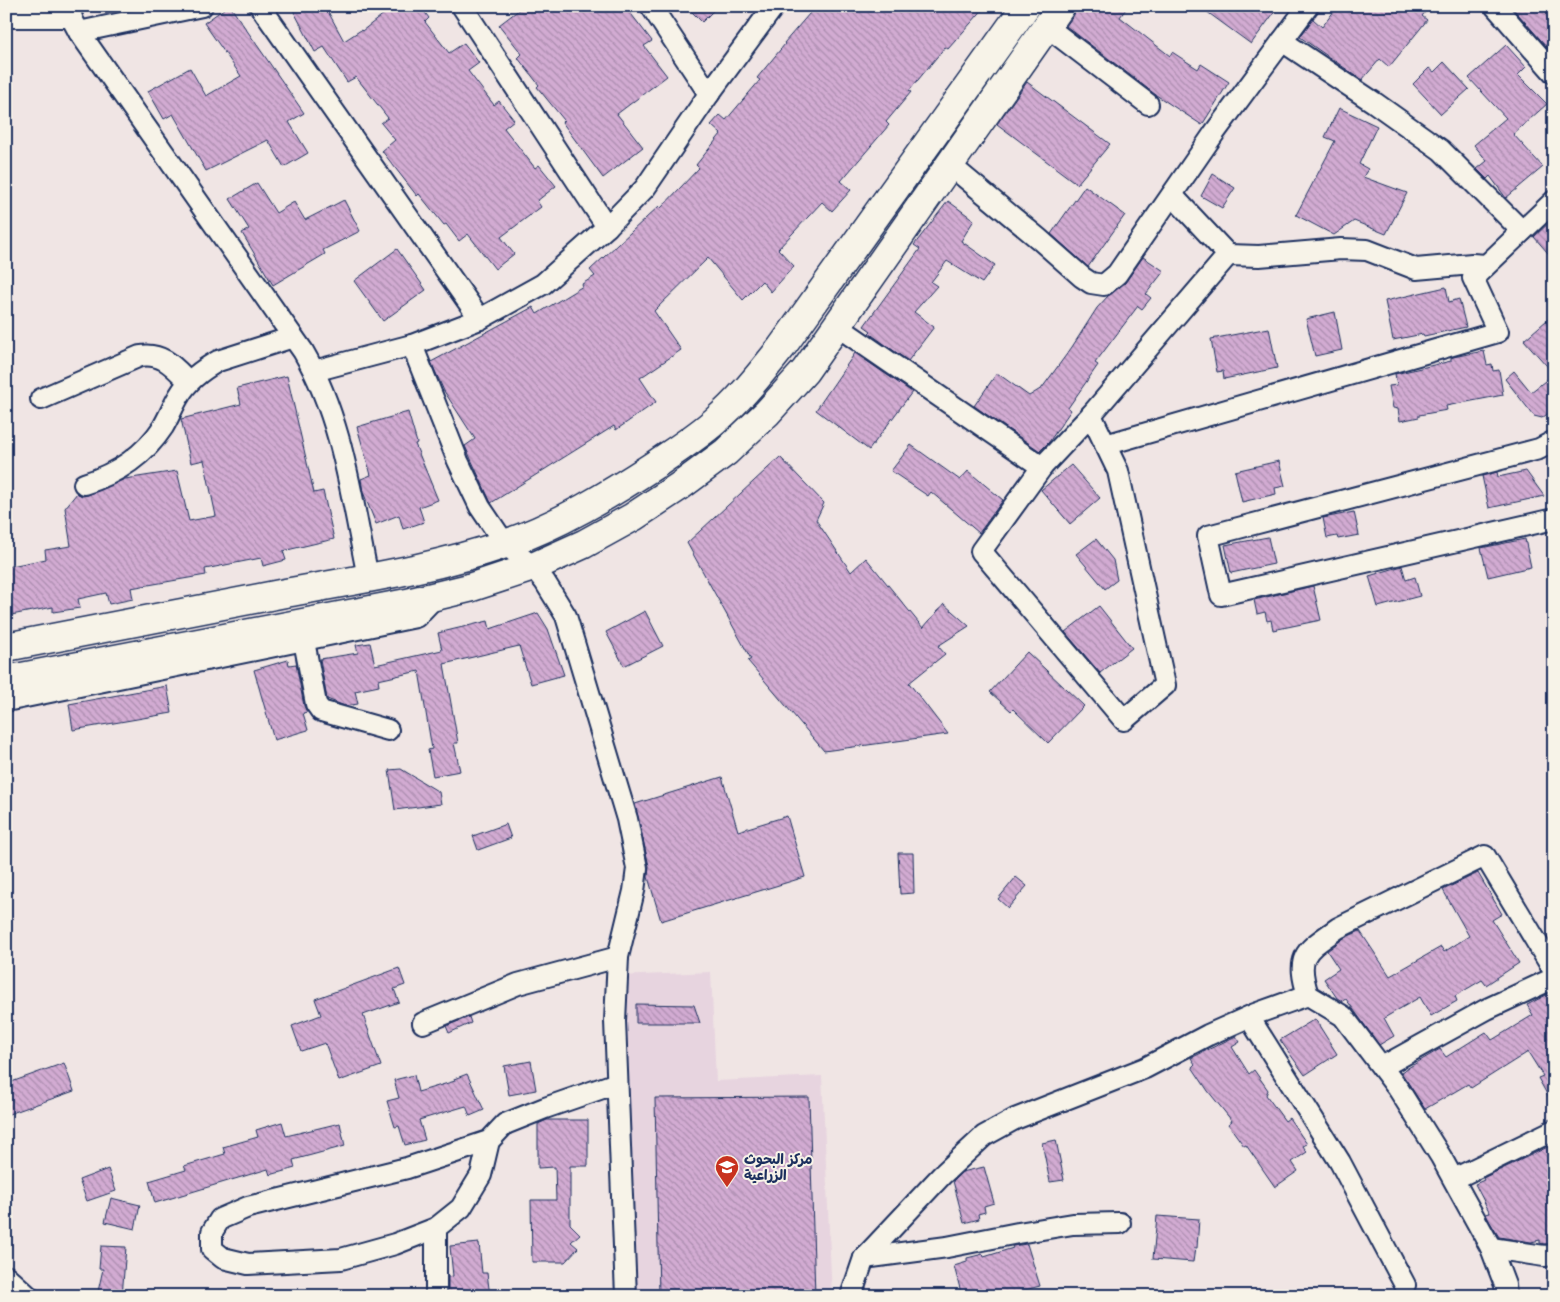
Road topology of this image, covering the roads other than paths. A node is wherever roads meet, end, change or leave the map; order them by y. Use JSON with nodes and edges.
{"nodes":[{"id":1,"x":202,"y":6,"type":"edge"},
{"id":2,"x":260,"y":6,"type":"edge"},
{"id":3,"x":462,"y":6,"type":"edge"},
{"id":4,"x":651,"y":6,"type":"edge"},
{"id":5,"x":774,"y":6,"type":"edge"},
{"id":6,"x":1026,"y":6,"type":"edge"},
{"id":7,"x":1308,"y":6,"type":"edge"},
{"id":8,"x":1494,"y":6,"type":"edge"},
{"id":9,"x":1054,"y":16,"type":"edge"},
{"id":10,"x":6,"y":17,"type":"edge"},
{"id":11,"x":72,"y":19,"type":"edge"},
{"id":12,"x":1282,"y":42,"type":"junction"},
{"id":13,"x":1554,"y":73,"type":"edge"},
{"id":14,"x":709,"y":94,"type":"junction"},
{"id":15,"x":1148,"y":104,"type":"dead end"},
{"id":16,"x":950,"y":165,"type":"junction"},
{"id":17,"x":1172,"y":195,"type":"junction"},
{"id":18,"x":1554,"y":201,"type":"edge"},
{"id":19,"x":607,"y":228,"type":"junction"},
{"id":20,"x":1522,"y":232,"type":"junction"},
{"id":21,"x":1228,"y":255,"type":"junction"},
{"id":22,"x":1486,"y":265,"type":"junction"},
{"id":23,"x":480,"y":318,"type":"junction"},
{"id":24,"x":837,"y":326,"type":"junction"},
{"id":25,"x":293,"y":337,"type":"junction"},
{"id":26,"x":412,"y":345,"type":"junction"},
{"id":27,"x":314,"y":371,"type":"junction"},
{"id":28,"x":189,"y":382,"type":"junction"},
{"id":29,"x":41,"y":399,"type":"dead end"},
{"id":30,"x":1090,"y":415,"type":"junction"},
{"id":31,"x":1554,"y":441,"type":"edge"},
{"id":32,"x":1105,"y":445,"type":"junction"},
{"id":33,"x":1042,"y":467,"type":"junction"},
{"id":34,"x":84,"y":484,"type":"dead end"},
{"id":35,"x":1554,"y":520,"type":"edge"},
{"id":36,"x":505,"y":544,"type":"junction"},
{"id":37,"x":533,"y":567,"type":"junction"},
{"id":38,"x":368,"y":577,"type":"junction"},
{"id":39,"x":436,"y":596,"type":"junction"},
{"id":40,"x":304,"y":641,"type":"junction"},
{"id":41,"x":6,"y":647,"type":"edge"},
{"id":42,"x":6,"y":680,"type":"edge"},
{"id":43,"x":6,"y":701,"type":"edge"},
{"id":44,"x":388,"y":730,"type":"dead end"},
{"id":45,"x":618,"y":957,"type":"junction"},
{"id":46,"x":1554,"y":971,"type":"edge"},
{"id":47,"x":1554,"y":978,"type":"edge"},
{"id":48,"x":1308,"y":995,"type":"junction"},
{"id":49,"x":1249,"y":1017,"type":"junction"},
{"id":50,"x":423,"y":1023,"type":"dead end"},
{"id":51,"x":1382,"y":1067,"type":"junction"},
{"id":52,"x":617,"y":1083,"type":"junction"},
{"id":53,"x":1554,"y":1130,"type":"edge"},
{"id":54,"x":489,"y":1141,"type":"junction"},
{"id":55,"x":1454,"y":1179,"type":"junction"},
{"id":56,"x":1120,"y":1223,"type":"dead end"},
{"id":57,"x":436,"y":1228,"type":"junction"},
{"id":58,"x":1491,"y":1248,"type":"junction"},
{"id":59,"x":1554,"y":1255,"type":"edge"},
{"id":60,"x":864,"y":1258,"type":"junction"},
{"id":61,"x":6,"y":1276,"type":"edge"},
{"id":62,"x":1405,"y":1285,"type":"dead end"},
{"id":63,"x":624,"y":1294,"type":"edge"},
{"id":64,"x":28,"y":1296,"type":"edge"},
{"id":65,"x":436,"y":1296,"type":"edge"},
{"id":66,"x":851,"y":1296,"type":"edge"},
{"id":67,"x":1506,"y":1296,"type":"edge"}],
"edges":[{"from":1,"to":11,"type":"street"},
{"from":2,"to":23,"type":"street"},
{"from":3,"to":19,"type":"street"},
{"from":4,"to":14,"type":"street"},
{"from":5,"to":14,"type":"street"},
{"from":6,"to":36,"type":"main road"},
{"from":7,"to":12,"type":"street"},
{"from":8,"to":13,"type":"street"},
{"from":9,"to":15,"type":"street"},
{"from":9,"to":16,"type":"main road"},
{"from":10,"to":11,"type":"street"},
{"from":11,"to":25,"type":"street"},
{"from":12,"to":17,"type":"street"},
{"from":12,"to":20,"type":"street"},
{"from":14,"to":19,"type":"street"},
{"from":16,"to":17,"type":"street"},
{"from":16,"to":24,"type":"main road"},
{"from":17,"to":21,"type":"street"},
{"from":18,"to":20,"type":"street"},
{"from":19,"to":23,"type":"street"},
{"from":20,"to":22,"type":"street"},
{"from":21,"to":22,"type":"street"},
{"from":21,"to":30,"type":"street"},
{"from":22,"to":32,"type":"street"},
{"from":23,"to":26,"type":"street"},
{"from":24,"to":33,"type":"street"},
{"from":24,"to":37,"type":"main road"},
{"from":25,"to":27,"type":"street"},
{"from":25,"to":28,"type":"street"},
{"from":26,"to":27,"type":"street"},
{"from":26,"to":36,"type":"street"},
{"from":27,"to":38,"type":"street"},
{"from":28,"to":29,"type":"street"},
{"from":28,"to":34,"type":"street"},
{"from":30,"to":32,"type":"street"},
{"from":30,"to":33,"type":"street"},
{"from":31,"to":35,"type":"street"},
{"from":32,"to":33,"type":"street"},
{"from":36,"to":37,"type":"street"},
{"from":36,"to":38,"type":"main road"},
{"from":37,"to":39,"type":"main road"},
{"from":37,"to":45,"type":"street"},
{"from":38,"to":41,"type":"main road"},
{"from":39,"to":40,"type":"street"},
{"from":39,"to":42,"type":"main road"},
{"from":40,"to":43,"type":"street"},
{"from":40,"to":44,"type":"street"},
{"from":45,"to":50,"type":"street"},
{"from":45,"to":52,"type":"street"},
{"from":46,"to":48,"type":"street"},
{"from":47,"to":51,"type":"street"},
{"from":48,"to":49,"type":"street"},
{"from":48,"to":51,"type":"street"},
{"from":49,"to":60,"type":"street"},
{"from":49,"to":62,"type":"street"},
{"from":51,"to":55,"type":"street"},
{"from":52,"to":54,"type":"street"},
{"from":52,"to":63,"type":"street"},
{"from":53,"to":55,"type":"street"},
{"from":54,"to":57,"type":"street"},
{"from":54,"to":57,"type":"street"},
{"from":55,"to":58,"type":"street"},
{"from":56,"to":60,"type":"street"},
{"from":57,"to":65,"type":"street"},
{"from":58,"to":59,"type":"street"},
{"from":58,"to":67,"type":"street"},
{"from":60,"to":66,"type":"street"},
{"from":61,"to":64,"type":"street"}]}
